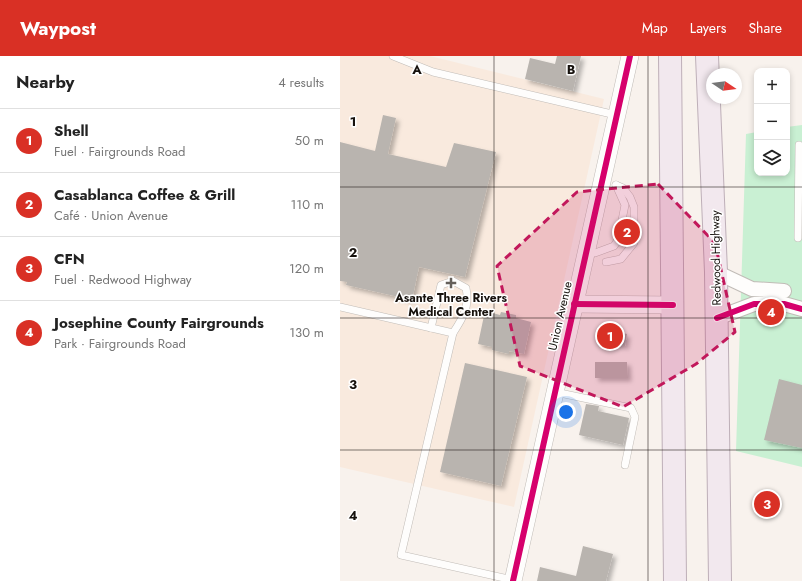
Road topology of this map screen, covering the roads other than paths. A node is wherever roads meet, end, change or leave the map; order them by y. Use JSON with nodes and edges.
{"nodes":[{"id":1,"x":393,"y":56,"type":"edge"},
{"id":2,"x":630,"y":56,"type":"edge"},
{"id":3,"x":670,"y":56,"type":"edge"},
{"id":4,"x":707,"y":56,"type":"edge"},
{"id":5,"x":719,"y":56,"type":"edge"},
{"id":6,"x":719,"y":68,"type":"edge"},
{"id":7,"x":719,"y":104,"type":"edge"},
{"id":8,"x":618,"y":115,"type":"junction"},
{"id":9,"x":799,"y":145,"type":"dead end"},
{"id":10,"x":714,"y":178,"type":"junction"},
{"id":11,"x":798,"y":238,"type":"dead end"},
{"id":12,"x":595,"y":253,"type":"dead end"},
{"id":13,"x":606,"y":262,"type":"dead end"},
{"id":14,"x":716,"y":272,"type":"junction"},
{"id":15,"x":784,"y":298,"type":"junction"},
{"id":16,"x":574,"y":304,"type":"junction"},
{"id":17,"x":673,"y":305,"type":"junction"},
{"id":18,"x":340,"y":307,"type":"edge"},
{"id":19,"x":802,"y":309,"type":"edge"},
{"id":20,"x":717,"y":318,"type":"junction"},
{"id":21,"x":431,"y":328,"type":"junction"},
{"id":22,"x":453,"y":333,"type":"junction"},
{"id":23,"x":555,"y":392,"type":"junction"},
{"id":24,"x":625,"y":465,"type":"dead end"},
{"id":25,"x":513,"y":581,"type":"edge"},
{"id":26,"x":675,"y":581,"type":"edge"},
{"id":27,"x":720,"y":581,"type":"edge"}],
"edges":[{"from":1,"to":8,"type":"lane"},
{"from":2,"to":8,"type":"street","name":"Union Avenue"},
{"from":3,"to":17,"type":"highway"},
{"from":4,"to":10,"type":"highway","name":"Redwood Highway"},
{"from":5,"to":6,"type":"highway"},
{"from":7,"to":10,"type":"highway"},
{"from":8,"to":16,"type":"street","name":"Union Avenue"},
{"from":9,"to":11,"type":"lane"},
{"from":10,"to":14,"type":"highway","name":"Redwood Highway"},
{"from":12,"to":13,"type":"lane"},
{"from":14,"to":15,"type":"street"},
{"from":14,"to":20,"type":"highway","name":"Redwood Highway"},
{"from":15,"to":19,"type":"street"},
{"from":15,"to":20,"type":"street"},
{"from":16,"to":17,"type":"street"},
{"from":16,"to":23,"type":"street","name":"Union Avenue"},
{"from":17,"to":26,"type":"highway"},
{"from":18,"to":21,"type":"lane"},
{"from":20,"to":27,"type":"highway","name":"Redwood Highway"},
{"from":21,"to":22,"type":"lane"},
{"from":21,"to":22,"type":"lane"},
{"from":22,"to":25,"type":"lane"},
{"from":23,"to":24,"type":"lane"},
{"from":23,"to":25,"type":"street","name":"Union Avenue"}]}
